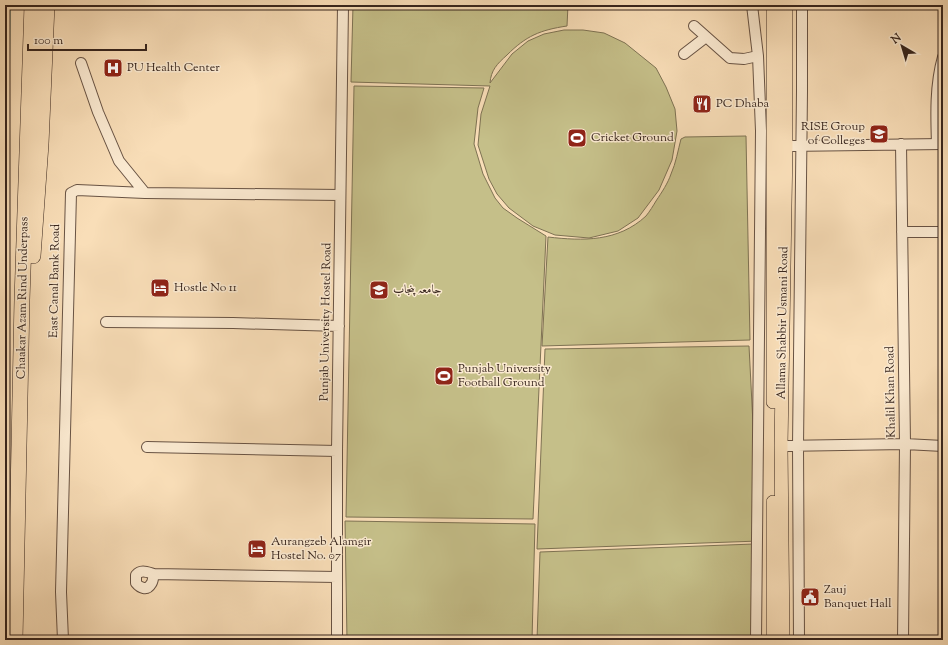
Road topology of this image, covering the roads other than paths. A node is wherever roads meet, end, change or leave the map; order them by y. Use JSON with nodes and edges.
{"nodes":[{"id":1,"x":32,"y":5,"type":"edge"},
{"id":2,"x":47,"y":5,"type":"edge"},
{"id":3,"x":343,"y":5,"type":"edge"},
{"id":4,"x":752,"y":5,"type":"edge"},
{"id":5,"x":773,"y":5,"type":"edge"},
{"id":6,"x":786,"y":5,"type":"edge"},
{"id":7,"x":802,"y":5,"type":"edge"},
{"id":8,"x":694,"y":26,"type":"dead end"},
{"id":9,"x":706,"y":37,"type":"junction"},
{"id":10,"x":684,"y":54,"type":"dead end"},
{"id":11,"x":758,"y":56,"type":"junction"},
{"id":12,"x":943,"y":57,"type":"edge"},
{"id":13,"x":80,"y":63,"type":"dead end"},
{"id":14,"x":901,"y":144,"type":"junction"},
{"id":15,"x":940,"y":144,"type":"edge"},
{"id":16,"x":786,"y":146,"type":"junction"},
{"id":17,"x":801,"y":146,"type":"junction"},
{"id":18,"x":145,"y":193,"type":"junction"},
{"id":19,"x":340,"y":195,"type":"junction"},
{"id":20,"x":902,"y":232,"type":"junction"},
{"id":21,"x":943,"y":232,"type":"edge"},
{"id":22,"x":22,"y":300,"type":"junction"},
{"id":23,"x":106,"y":322,"type":"dead end"},
{"id":24,"x":339,"y":326,"type":"junction"},
{"id":25,"x":905,"y":444,"type":"junction"},
{"id":26,"x":781,"y":446,"type":"junction"},
{"id":27,"x":798,"y":446,"type":"junction"},
{"id":28,"x":943,"y":446,"type":"edge"},
{"id":29,"x":146,"y":447,"type":"dead end"},
{"id":30,"x":337,"y":451,"type":"junction"},
{"id":31,"x":154,"y":574,"type":"dead end"},
{"id":32,"x":337,"y":578,"type":"junction"},
{"id":33,"x":15,"y":640,"type":"edge"},
{"id":34,"x":63,"y":640,"type":"edge"},
{"id":35,"x":337,"y":640,"type":"edge"},
{"id":36,"x":756,"y":640,"type":"edge"},
{"id":37,"x":784,"y":640,"type":"edge"},
{"id":38,"x":799,"y":640,"type":"edge"},
{"id":39,"x":903,"y":640,"type":"edge"}],
"edges":[{"from":1,"to":22,"type":"highway","name":"Chaakar Azam Rind Underpass"},
{"from":2,"to":22,"type":"highway"},
{"from":3,"to":19,"type":"street","name":"Punjab University Hostel Road"},
{"from":4,"to":11,"type":"street"},
{"from":5,"to":37,"type":"main road","name":"Allama Shabbir Usmani Road"},
{"from":6,"to":16,"type":"main road","name":"Allama Shabbir Usmani Road"},
{"from":7,"to":17,"type":"street"},
{"from":8,"to":9,"type":"street"},
{"from":9,"to":10,"type":"street"},
{"from":9,"to":11,"type":"street"},
{"from":11,"to":36,"type":"street"},
{"from":12,"to":15,"type":"street"},
{"from":13,"to":18,"type":"street"},
{"from":14,"to":15,"type":"street"},
{"from":14,"to":17,"type":"street"},
{"from":14,"to":20,"type":"street","name":"Khalil Khan Road"},
{"from":16,"to":17,"type":"street"},
{"from":16,"to":26,"type":"main road","name":"Allama Shabbir Usmani Road"},
{"from":17,"to":27,"type":"street"},
{"from":18,"to":19,"type":"street","name":"East Canal Bank Road"},
{"from":18,"to":34,"type":"street","name":"East Canal Bank Road"},
{"from":19,"to":24,"type":"street","name":"Punjab University Hostel Road"},
{"from":20,"to":21,"type":"street"},
{"from":20,"to":25,"type":"street","name":"Khalil Khan Road"},
{"from":22,"to":33,"type":"highway","name":"Chaakar Azam Rind Underpass"},
{"from":23,"to":24,"type":"street"},
{"from":24,"to":30,"type":"street","name":"Punjab University Hostel Road"},
{"from":25,"to":27,"type":"street"},
{"from":25,"to":28,"type":"street"},
{"from":25,"to":39,"type":"street","name":"Khalil Khan Road"},
{"from":26,"to":27,"type":"street"},
{"from":26,"to":37,"type":"main road","name":"Allama Shabbir Usmani Road"},
{"from":27,"to":38,"type":"street"},
{"from":29,"to":30,"type":"street"},
{"from":30,"to":32,"type":"street","name":"Punjab University Hostel Road"},
{"from":31,"to":32,"type":"street"},
{"from":32,"to":35,"type":"street","name":"Punjab University Hostel Road"}]}
